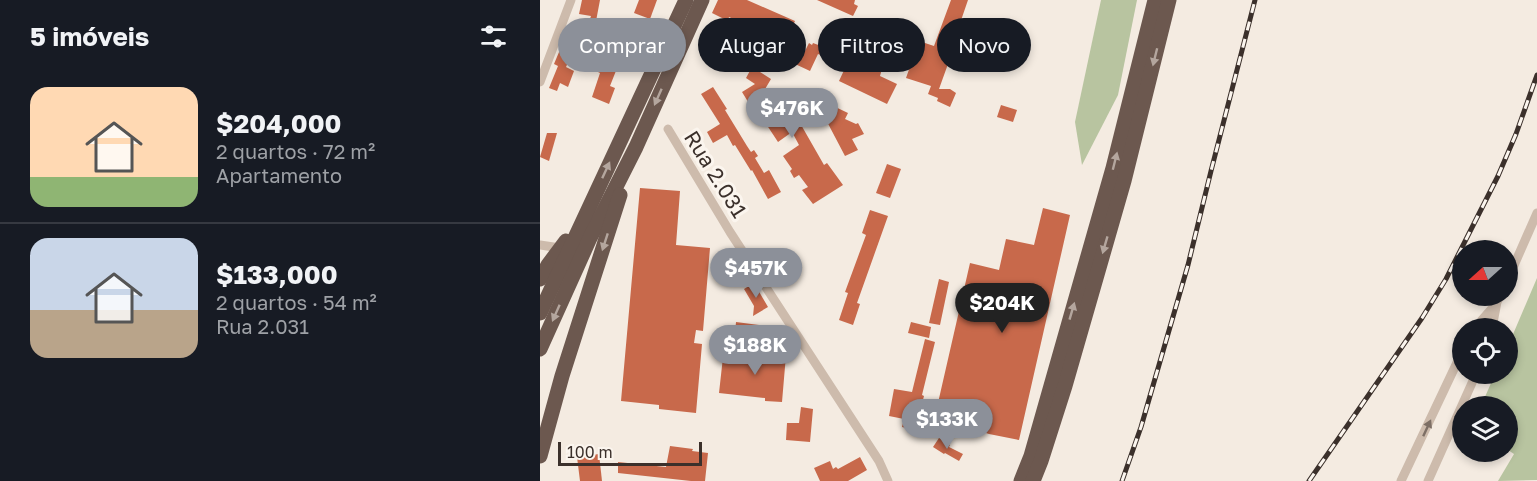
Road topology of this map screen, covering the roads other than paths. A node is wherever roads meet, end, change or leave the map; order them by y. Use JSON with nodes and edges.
{"nodes":[{"id":1,"x":571,"y":0,"type":"edge"},
{"id":2,"x":686,"y":0,"type":"edge"},
{"id":3,"x":702,"y":0,"type":"edge"},
{"id":4,"x":1155,"y":0,"type":"edge"},
{"id":5,"x":1169,"y":0,"type":"edge"},
{"id":6,"x":540,"y":82,"type":"edge"},
{"id":7,"x":668,"y":129,"type":"dead end"},
{"id":8,"x":636,"y":147,"type":"junction"},
{"id":9,"x":1537,"y":213,"type":"edge"},
{"id":10,"x":581,"y":222,"type":"junction"},
{"id":11,"x":540,"y":245,"type":"edge"},
{"id":12,"x":560,"y":248,"type":"junction"},
{"id":13,"x":1518,"y":256,"type":"edge"},
{"id":14,"x":540,"y":279,"type":"edge"},
{"id":15,"x":1492,"y":306,"type":"edge"},
{"id":16,"x":540,"y":313,"type":"edge"},
{"id":17,"x":1483,"y":318,"type":"edge"},
{"id":18,"x":540,"y":349,"type":"edge"},
{"id":19,"x":1452,"y":373,"type":"edge"},
{"id":20,"x":1472,"y":384,"type":"edge"},
{"id":21,"x":1051,"y":385,"type":"junction"},
{"id":22,"x":540,"y":456,"type":"edge"},
{"id":23,"x":888,"y":481,"type":"edge"},
{"id":24,"x":1010,"y":481,"type":"edge"},
{"id":25,"x":1021,"y":481,"type":"edge"},
{"id":26,"x":1033,"y":481,"type":"edge"},
{"id":27,"x":1401,"y":481,"type":"edge"},
{"id":28,"x":1428,"y":481,"type":"edge"}],
"edges":[{"from":1,"to":6,"type":"street"},
{"from":10,"to":2,"type":"highway","one_way":true},
{"from":3,"to":8,"type":"highway","one_way":true},
{"from":21,"to":4,"type":"highway","one_way":true},
{"from":5,"to":26,"type":"highway","one_way":true},
{"from":7,"to":23,"type":"street","name":"Rua 2.031"},
{"from":8,"to":18,"type":"highway","one_way":true},
{"from":8,"to":22,"type":"highway","one_way":true},
{"from":9,"to":13,"type":"street"},
{"from":10,"to":12,"type":"highway"},
{"from":10,"to":16,"type":"highway"},
{"from":11,"to":12,"type":"street"},
{"from":12,"to":14,"type":"highway"},
{"from":15,"to":17,"type":"street"},
{"from":27,"to":19,"type":"street","one_way":true},
{"from":20,"to":28,"type":"street"},
{"from":21,"to":24,"type":"highway"},
{"from":21,"to":25,"type":"highway"}]}
